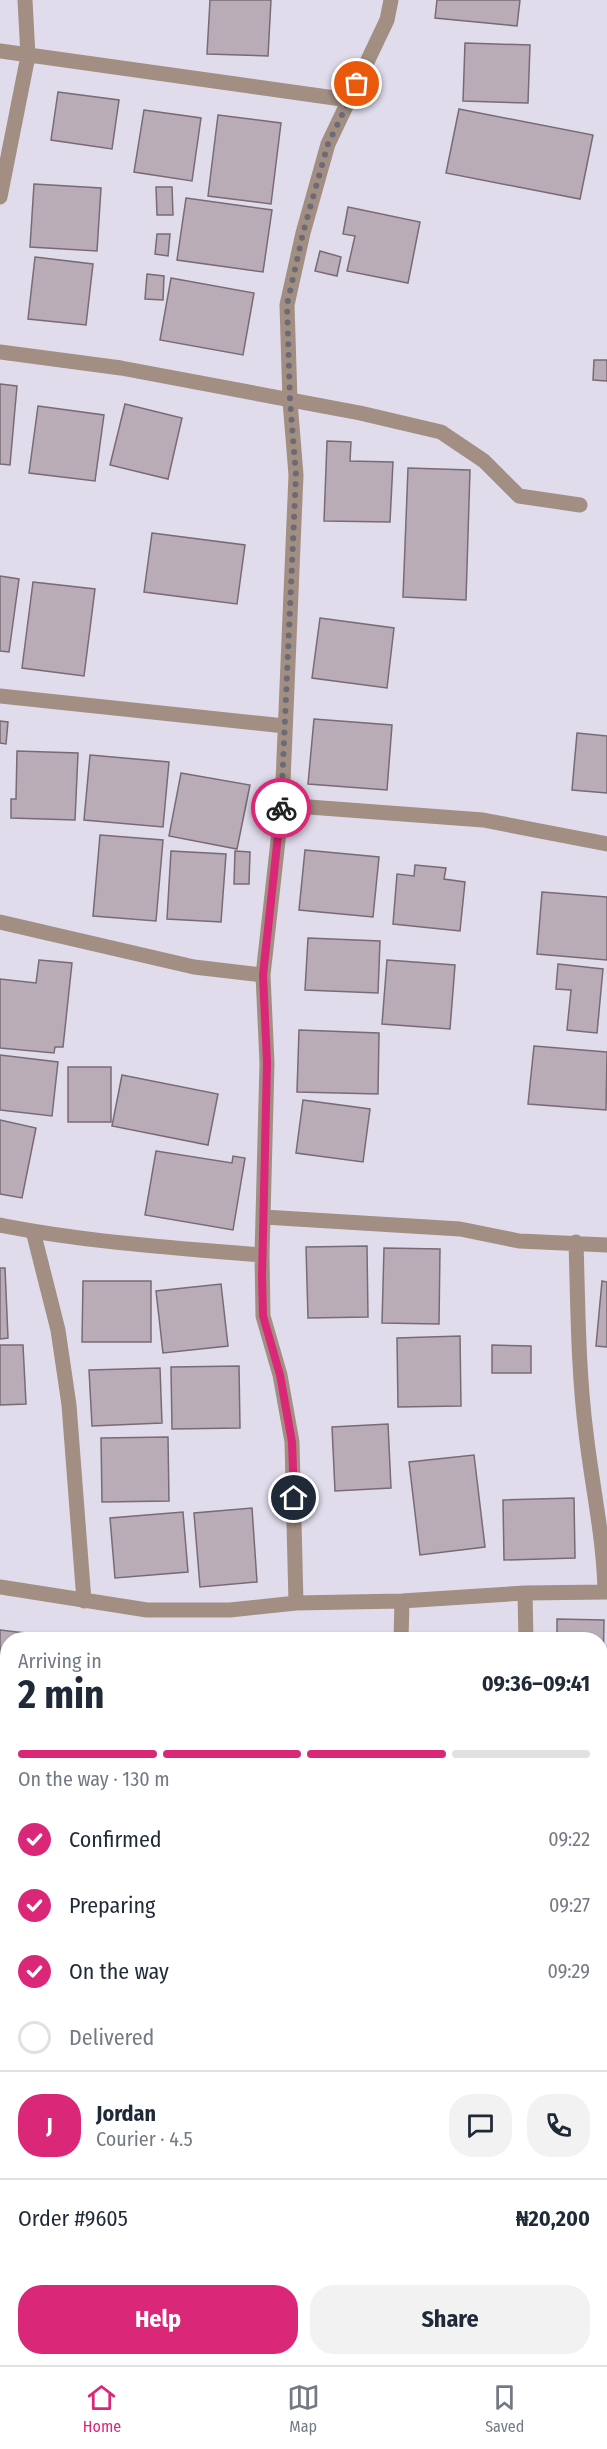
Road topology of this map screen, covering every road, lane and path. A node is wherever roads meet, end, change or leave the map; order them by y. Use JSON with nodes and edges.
{"nodes":[{"id":1,"x":25,"y":0,"type":"edge"},
{"id":2,"x":391,"y":0,"type":"edge"},
{"id":3,"x":0,"y":51,"type":"edge"},
{"id":4,"x":28,"y":56,"type":"junction"},
{"id":5,"x":349,"y":100,"type":"junction"},
{"id":6,"x":0,"y":197,"type":"edge"},
{"id":7,"x":0,"y":352,"type":"edge"},
{"id":8,"x":290,"y":401,"type":"junction"},
{"id":9,"x":580,"y":505,"type":"dead end"},
{"id":10,"x":0,"y":696,"type":"edge"},
{"id":11,"x":285,"y":726,"type":"junction"},
{"id":12,"x":282,"y":805,"type":"junction"},
{"id":13,"x":607,"y":844,"type":"edge"},
{"id":14,"x":0,"y":922,"type":"edge"},
{"id":15,"x":263,"y":975,"type":"junction"},
{"id":16,"x":264,"y":1217,"type":"junction"},
{"id":17,"x":0,"y":1225,"type":"edge"},
{"id":18,"x":33,"y":1231,"type":"junction"},
{"id":19,"x":576,"y":1242,"type":"junction"},
{"id":20,"x":607,"y":1245,"type":"edge"},
{"id":21,"x":262,"y":1255,"type":"junction"},
{"id":22,"x":0,"y":1587,"type":"edge"},
{"id":23,"x":606,"y":1592,"type":"edge"},
{"id":24,"x":525,"y":1593,"type":"junction"},
{"id":25,"x":84,"y":1601,"type":"junction"},
{"id":26,"x":402,"y":1601,"type":"junction"},
{"id":27,"x":296,"y":1603,"type":"junction"},
{"id":28,"x":400,"y":1632,"type":"edge"},
{"id":29,"x":526,"y":1632,"type":"edge"}],
"edges":[{"from":1,"to":4,"type":"street"},
{"from":2,"to":5,"type":"street"},
{"from":3,"to":4,"type":"street"},
{"from":4,"to":5,"type":"street"},
{"from":4,"to":6,"type":"street"},
{"from":5,"to":8,"type":"street"},
{"from":7,"to":8,"type":"street"},
{"from":8,"to":9,"type":"street"},
{"from":8,"to":11,"type":"street"},
{"from":10,"to":11,"type":"street"},
{"from":11,"to":12,"type":"street"},
{"from":12,"to":13,"type":"street"},
{"from":12,"to":15,"type":"street"},
{"from":14,"to":15,"type":"street"},
{"from":15,"to":16,"type":"street"},
{"from":16,"to":19,"type":"street"},
{"from":16,"to":21,"type":"street"},
{"from":17,"to":18,"type":"street"},
{"from":18,"to":21,"type":"street"},
{"from":18,"to":25,"type":"street"},
{"from":19,"to":20,"type":"street"},
{"from":19,"to":23,"type":"street"},
{"from":21,"to":27,"type":"street"},
{"from":22,"to":25,"type":"street"},
{"from":23,"to":24,"type":"street"},
{"from":24,"to":26,"type":"street"},
{"from":24,"to":29,"type":"street"},
{"from":25,"to":27,"type":"street"},
{"from":26,"to":27,"type":"street"},
{"from":26,"to":28,"type":"street"}]}
